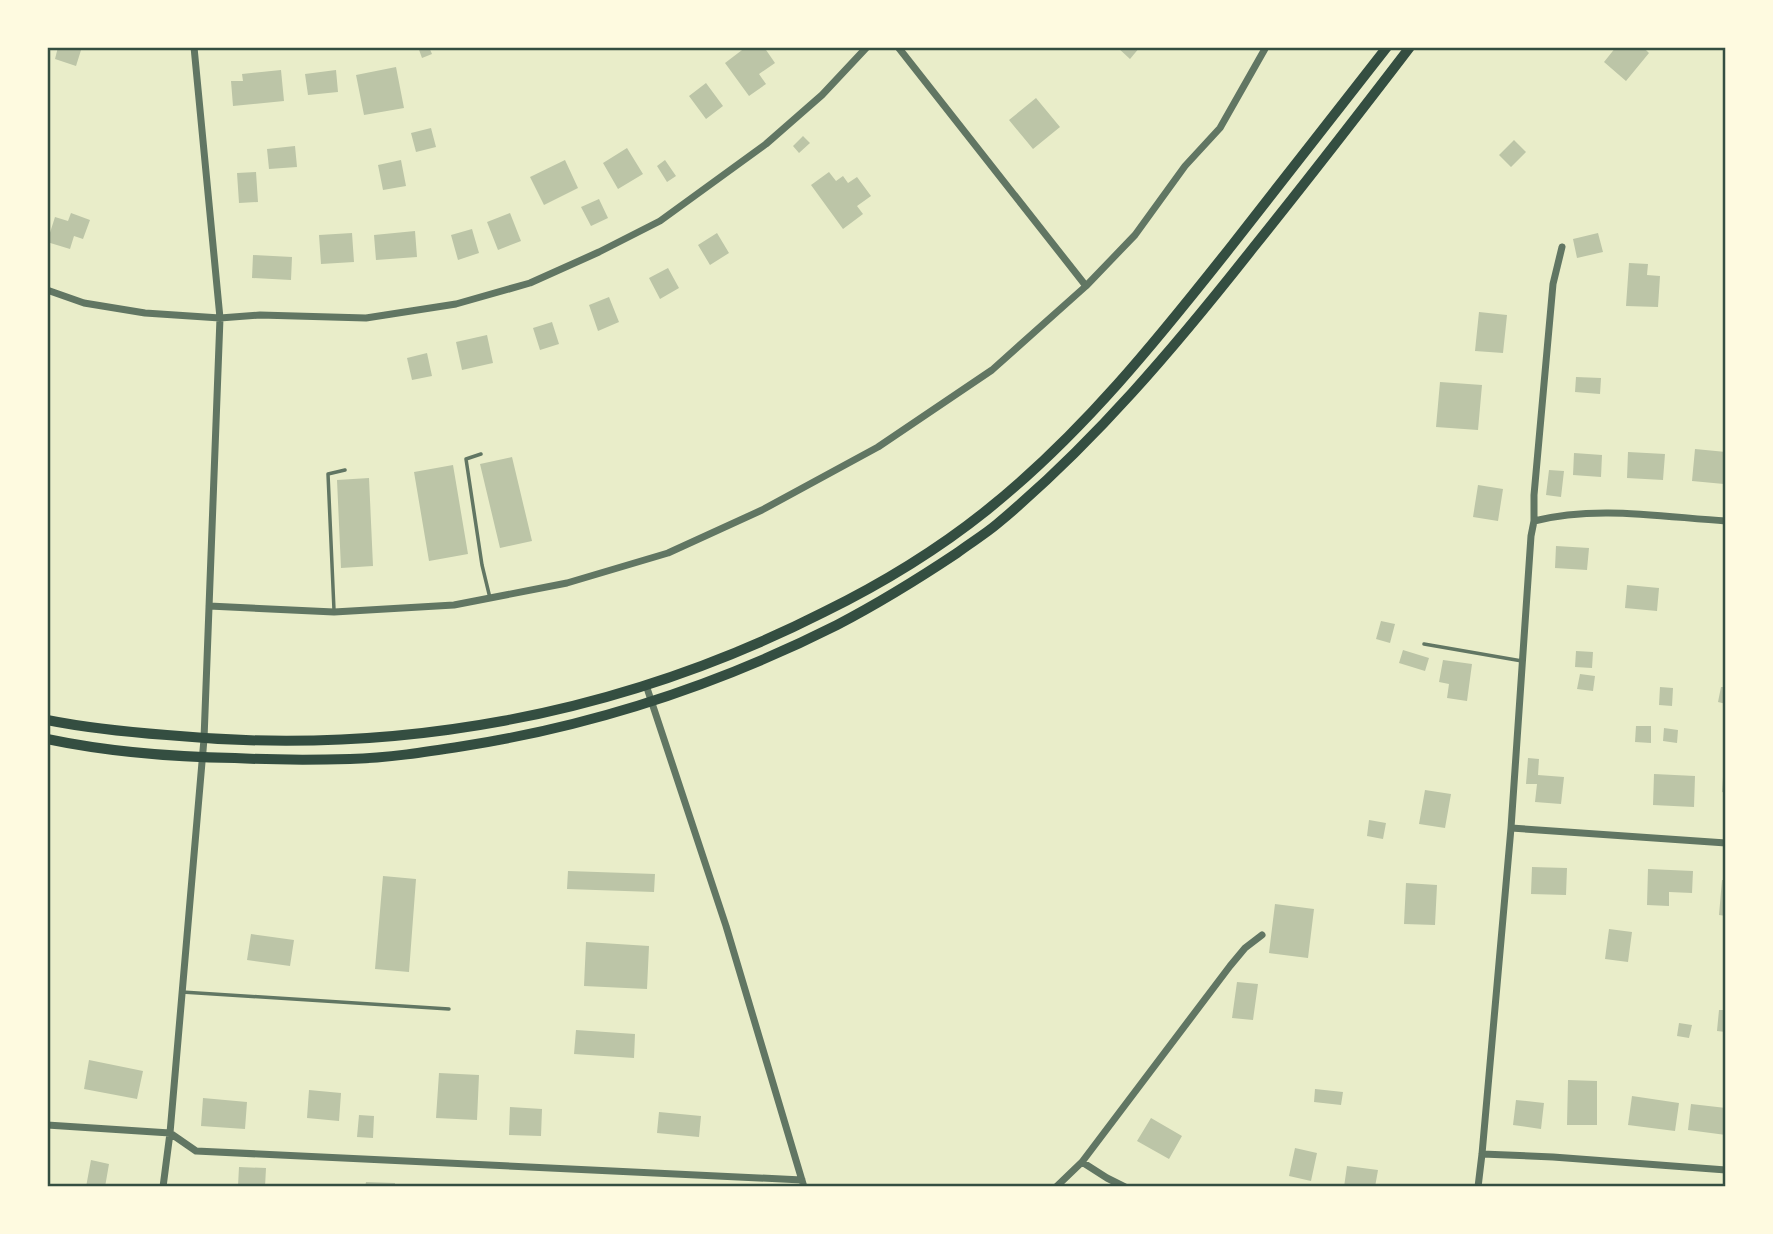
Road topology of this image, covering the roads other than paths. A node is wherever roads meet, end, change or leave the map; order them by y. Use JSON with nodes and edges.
{"nodes":[{"id":1,"x":194,"y":47,"type":"edge"},
{"id":2,"x":867,"y":47,"type":"edge"},
{"id":3,"x":898,"y":47,"type":"edge"},
{"id":4,"x":1266,"y":47,"type":"edge"},
{"id":5,"x":1387,"y":47,"type":"edge"},
{"id":6,"x":1410,"y":47,"type":"edge"},
{"id":7,"x":1562,"y":247,"type":"dead end"},
{"id":8,"x":1086,"y":286,"type":"junction"},
{"id":9,"x":47,"y":290,"type":"edge"},
{"id":10,"x":220,"y":318,"type":"junction"},
{"id":11,"x":481,"y":454,"type":"dead end"},
{"id":12,"x":345,"y":470,"type":"dead end"},
{"id":13,"x":1534,"y":521,"type":"junction"},
{"id":14,"x":1726,"y":521,"type":"edge"},
{"id":15,"x":490,"y":598,"type":"junction"},
{"id":16,"x":209,"y":606,"type":"junction"},
{"id":17,"x":334,"y":612,"type":"junction"},
{"id":18,"x":1424,"y":644,"type":"dead end"},
{"id":19,"x":1522,"y":661,"type":"junction"},
{"id":20,"x":646,"y":685,"type":"junction"},
{"id":21,"x":652,"y":703,"type":"junction"},
{"id":22,"x":47,"y":720,"type":"edge"},
{"id":23,"x":47,"y":739,"type":"edge"},
{"id":24,"x":204,"y":739,"type":"junction"},
{"id":25,"x":202,"y":757,"type":"junction"},
{"id":26,"x":1511,"y":828,"type":"junction"},
{"id":27,"x":1726,"y":843,"type":"edge"},
{"id":28,"x":1262,"y":935,"type":"dead end"},
{"id":29,"x":181,"y":992,"type":"junction"},
{"id":30,"x":449,"y":1009,"type":"dead end"},
{"id":31,"x":47,"y":1125,"type":"edge"},
{"id":32,"x":170,"y":1132,"type":"junction"},
{"id":33,"x":1482,"y":1154,"type":"junction"},
{"id":34,"x":1082,"y":1162,"type":"junction"},
{"id":35,"x":1726,"y":1170,"type":"edge"},
{"id":36,"x":803,"y":1183,"type":"edge"},
{"id":37,"x":163,"y":1187,"type":"edge"},
{"id":38,"x":1056,"y":1187,"type":"edge"},
{"id":39,"x":1125,"y":1187,"type":"edge"},
{"id":40,"x":1478,"y":1187,"type":"edge"}],
"edges":[{"from":1,"to":10,"type":"street"},
{"from":2,"to":10,"type":"street"},
{"from":3,"to":8,"type":"street"},
{"from":4,"to":8,"type":"street"},
{"from":5,"to":20,"type":"main road"},
{"from":6,"to":21,"type":"main road"},
{"from":7,"to":13,"type":"street"},
{"from":8,"to":15,"type":"street"},
{"from":9,"to":10,"type":"street"},
{"from":10,"to":16,"type":"street"},
{"from":11,"to":15,"type":"lane"},
{"from":12,"to":17,"type":"lane"},
{"from":13,"to":14,"type":"street"},
{"from":13,"to":19,"type":"street"},
{"from":15,"to":17,"type":"street"},
{"from":16,"to":17,"type":"street"},
{"from":16,"to":24,"type":"street"},
{"from":18,"to":19,"type":"lane"},
{"from":19,"to":26,"type":"street"},
{"from":20,"to":21,"type":"street"},
{"from":20,"to":24,"type":"main road"},
{"from":21,"to":25,"type":"main road"},
{"from":21,"to":36,"type":"street"},
{"from":22,"to":24,"type":"main road"},
{"from":23,"to":25,"type":"main road"},
{"from":24,"to":25,"type":"street"},
{"from":25,"to":29,"type":"street"},
{"from":26,"to":27,"type":"street"},
{"from":26,"to":33,"type":"street"},
{"from":28,"to":34,"type":"street"},
{"from":29,"to":30,"type":"lane"},
{"from":29,"to":32,"type":"street"},
{"from":31,"to":32,"type":"street"},
{"from":32,"to":36,"type":"street"},
{"from":32,"to":37,"type":"street"},
{"from":33,"to":35,"type":"street"},
{"from":33,"to":40,"type":"street"},
{"from":34,"to":38,"type":"street"},
{"from":34,"to":39,"type":"street"}]}
